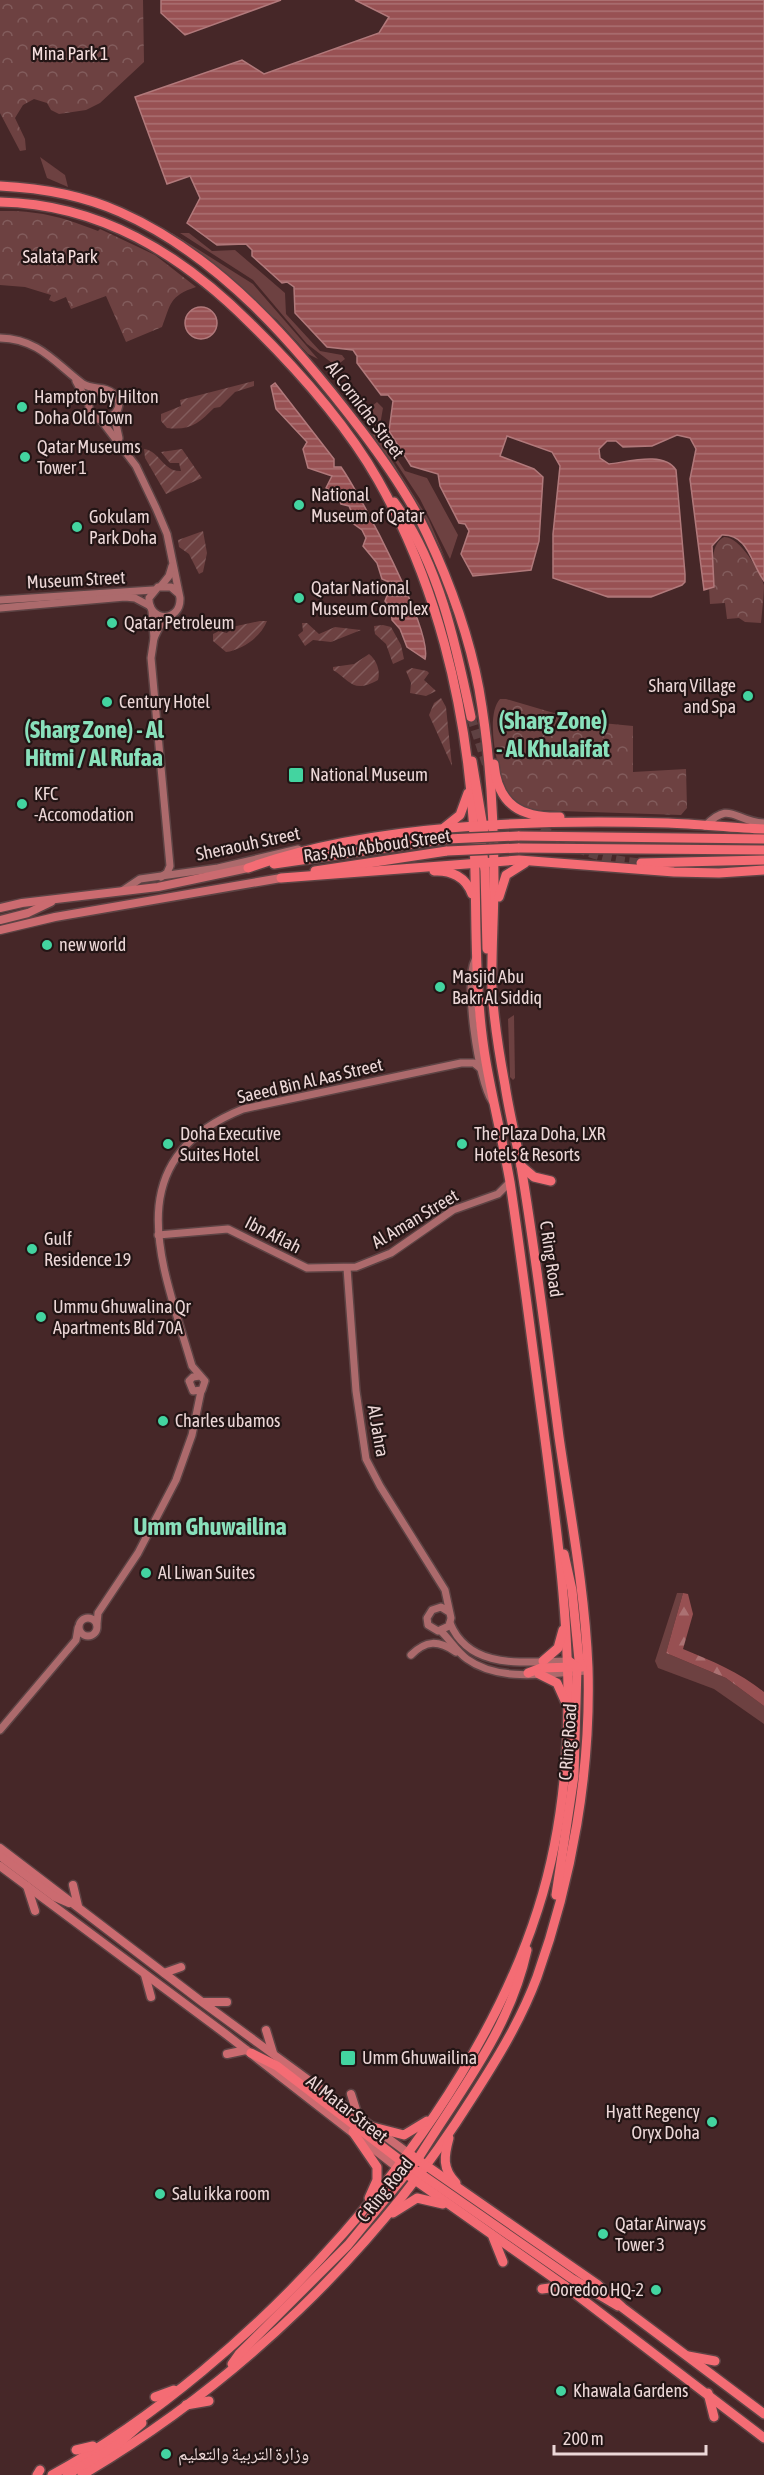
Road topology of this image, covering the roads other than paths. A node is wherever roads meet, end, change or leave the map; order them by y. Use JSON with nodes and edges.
{"nodes":[{"id":1,"x":0,"y":186,"type":"edge"},
{"id":2,"x":0,"y":202,"type":"edge"},
{"id":3,"x":0,"y":338,"type":"edge"},
{"id":4,"x":65,"y":367,"type":"junction"},
{"id":5,"x":99,"y":390,"type":"junction"},
{"id":6,"x":88,"y":403,"type":"junction"},
{"id":7,"x":114,"y":415,"type":"junction"},
{"id":8,"x":100,"y":420,"type":"junction"},
{"id":9,"x":124,"y":449,"type":"junction"},
{"id":10,"x":377,"y":478,"type":"junction"},
{"id":11,"x":172,"y":563,"type":"junction"},
{"id":12,"x":161,"y":586,"type":"junction"},
{"id":13,"x":153,"y":590,"type":"junction"},
{"id":14,"x":179,"y":594,"type":"junction"},
{"id":15,"x":0,"y":600,"type":"edge"},
{"id":16,"x":0,"y":608,"type":"edge"},
{"id":17,"x":151,"y":608,"type":"junction"},
{"id":18,"x":164,"y":617,"type":"junction"},
{"id":19,"x":154,"y":638,"type":"junction"},
{"id":20,"x":471,"y":717,"type":"tunnel mouth"},
{"id":21,"x":464,"y":736,"type":"junction"},
{"id":22,"x":486,"y":745,"type":"junction"},
{"id":23,"x":470,"y":780,"type":"junction"},
{"id":24,"x":646,"y":823,"type":"junction"},
{"id":25,"x":764,"y":823,"type":"edge"},
{"id":26,"x":705,"y":826,"type":"junction"},
{"id":27,"x":483,"y":827,"type":"junction"},
{"id":28,"x":764,"y":830,"type":"edge"},
{"id":29,"x":431,"y":831,"type":"junction"},
{"id":30,"x":764,"y":839,"type":"edge"},
{"id":31,"x":336,"y":846,"type":"junction"},
{"id":32,"x":764,"y":850,"type":"edge"},
{"id":33,"x":764,"y":860,"type":"edge"},
{"id":34,"x":484,"y":862,"type":"junction"},
{"id":35,"x":552,"y":862,"type":"junction"},
{"id":36,"x":641,"y":862,"type":"tunnel mouth"},
{"id":37,"x":170,"y":866,"type":"junction"},
{"id":38,"x":248,"y":868,"type":"junction"},
{"id":39,"x":362,"y":871,"type":"junction"},
{"id":40,"x":764,"y":872,"type":"edge"},
{"id":41,"x":183,"y":874,"type":"junction"},
{"id":42,"x":161,"y":877,"type":"junction"},
{"id":43,"x":281,"y":878,"type":"junction"},
{"id":44,"x":122,"y":891,"type":"junction"},
{"id":45,"x":54,"y":901,"type":"junction"},
{"id":46,"x":474,"y":901,"type":"junction"},
{"id":47,"x":0,"y":908,"type":"edge"},
{"id":48,"x":494,"y":916,"type":"junction"},
{"id":49,"x":0,"y":920,"type":"edge"},
{"id":50,"x":0,"y":930,"type":"edge"},
{"id":51,"x":477,"y":958,"type":"junction"},
{"id":52,"x":492,"y":973,"type":"junction"},
{"id":53,"x":477,"y":1052,"type":"junction"},
{"id":54,"x":465,"y":1062,"type":"junction"},
{"id":55,"x":480,"y":1068,"type":"junction"},
{"id":56,"x":495,"y":1105,"type":"junction"},
{"id":57,"x":521,"y":1166,"type":"junction"},
{"id":58,"x":551,"y":1181,"type":"dead end"},
{"id":59,"x":510,"y":1182,"type":"junction"},
{"id":60,"x":498,"y":1194,"type":"junction"},
{"id":61,"x":512,"y":1201,"type":"junction"},
{"id":62,"x":158,"y":1234,"type":"junction"},
{"id":63,"x":302,"y":1266,"type":"joint"},
{"id":64,"x":347,"y":1268,"type":"junction"},
{"id":65,"x":192,"y":1366,"type":"junction"},
{"id":66,"x":200,"y":1376,"type":"junction"},
{"id":67,"x":191,"y":1378,"type":"junction"},
{"id":68,"x":197,"y":1391,"type":"junction"},
{"id":69,"x":559,"y":1540,"type":"junction"},
{"id":70,"x":438,"y":1581,"type":"junction"},
{"id":71,"x":438,"y":1607,"type":"junction"},
{"id":72,"x":449,"y":1612,"type":"junction"},
{"id":73,"x":98,"y":1613,"type":"junction"},
{"id":74,"x":89,"y":1618,"type":"junction"},
{"id":75,"x":565,"y":1619,"type":"junction"},
{"id":76,"x":450,"y":1623,"type":"junction"},
{"id":77,"x":97,"y":1624,"type":"junction"},
{"id":78,"x":78,"y":1628,"type":"junction"},
{"id":79,"x":441,"y":1631,"type":"junction"},
{"id":80,"x":87,"y":1637,"type":"junction"},
{"id":81,"x":76,"y":1640,"type":"junction"},
{"id":82,"x":461,"y":1654,"type":"junction"},
{"id":83,"x":411,"y":1655,"type":"dead end"},
{"id":84,"x":543,"y":1661,"type":"junction"},
{"id":85,"x":578,"y":1666,"type":"junction"},
{"id":86,"x":528,"y":1673,"type":"junction"},
{"id":87,"x":539,"y":1674,"type":"junction"},
{"id":88,"x":569,"y":1714,"type":"junction"},
{"id":89,"x":0,"y":1730,"type":"edge"},
{"id":90,"x":0,"y":1848,"type":"edge"},
{"id":91,"x":0,"y":1856,"type":"edge"},
{"id":92,"x":1,"y":1867,"type":"edge"},
{"id":93,"x":73,"y":1885,"type":"dead end"},
{"id":94,"x":27,"y":1886,"type":"junction"},
{"id":95,"x":77,"y":1905,"type":"junction"},
{"id":96,"x":35,"y":1911,"type":"dead end"},
{"id":97,"x":532,"y":1927,"type":"junction"},
{"id":98,"x":181,"y":1966,"type":"dead end"},
{"id":99,"x":164,"y":1972,"type":"junction"},
{"id":100,"x":145,"y":1975,"type":"junction"},
{"id":101,"x":151,"y":1997,"type":"dead end"},
{"id":102,"x":202,"y":2002,"type":"junction"},
{"id":103,"x":227,"y":2002,"type":"dead end"},
{"id":104,"x":266,"y":2031,"type":"dead end"},
{"id":105,"x":249,"y":2052,"type":"junction"},
{"id":106,"x":227,"y":2054,"type":"dead end"},
{"id":107,"x":273,"y":2054,"type":"junction"},
{"id":108,"x":351,"y":2094,"type":"dead end"},
{"id":109,"x":435,"y":2114,"type":"junction"},
{"id":110,"x":358,"y":2116,"type":"junction"},
{"id":111,"x":373,"y":2127,"type":"junction"},
{"id":112,"x":353,"y":2132,"type":"junction"},
{"id":113,"x":450,"y":2133,"type":"junction"},
{"id":114,"x":408,"y":2153,"type":"junction"},
{"id":115,"x":414,"y":2171,"type":"junction"},
{"id":116,"x":476,"y":2201,"type":"junction"},
{"id":117,"x":369,"y":2204,"type":"junction"},
{"id":118,"x":454,"y":2207,"type":"junction"},
{"id":119,"x":380,"y":2223,"type":"junction"},
{"id":120,"x":490,"y":2232,"type":"junction"},
{"id":121,"x":503,"y":2262,"type":"dead end"},
{"id":122,"x":565,"y":2286,"type":"junction"},
{"id":123,"x":542,"y":2289,"type":"dead end"},
{"id":124,"x":622,"y":2308,"type":"junction"},
{"id":125,"x":684,"y":2356,"type":"junction"},
{"id":126,"x":715,"y":2361,"type":"dead end"},
{"id":127,"x":230,"y":2369,"type":"junction"},
{"id":128,"x":708,"y":2393,"type":"junction"},
{"id":129,"x":157,"y":2401,"type":"junction"},
{"id":130,"x":209,"y":2401,"type":"dead end"},
{"id":131,"x":183,"y":2406,"type":"junction"},
{"id":132,"x":731,"y":2411,"type":"junction"},
{"id":133,"x":764,"y":2414,"type":"edge"},
{"id":134,"x":714,"y":2417,"type":"dead end"},
{"id":135,"x":764,"y":2432,"type":"edge"},
{"id":136,"x":764,"y":2438,"type":"edge"},
{"id":137,"x":106,"y":2442,"type":"junction"},
{"id":138,"x":76,"y":2450,"type":"dead end"},
{"id":139,"x":52,"y":2475,"type":"edge"},
{"id":140,"x":67,"y":2475,"type":"edge"},
{"id":141,"x":82,"y":2475,"type":"edge"}],
"edges":[{"from":1,"to":22,"type":"highway","name":"Al Corniche Street"},
{"from":2,"to":10,"type":"highway","name":"Al Corniche Street"},
{"from":3,"to":4,"type":"street"},
{"from":4,"to":5,"type":"street"},
{"from":4,"to":6,"type":"street"},
{"from":5,"to":6,"type":"street"},
{"from":5,"to":7,"type":"street"},
{"from":6,"to":8,"type":"street"},
{"from":7,"to":8,"type":"street"},
{"from":7,"to":9,"type":"street"},
{"from":8,"to":9,"type":"street"},
{"from":9,"to":11,"type":"street"},
{"from":10,"to":20,"type":"highway"},
{"from":10,"to":21,"type":"highway","name":"Al Corniche Street"},
{"from":11,"to":12,"type":"street"},
{"from":11,"to":14,"type":"street"},
{"from":12,"to":13,"type":"street"},
{"from":12,"to":14,"type":"street"},
{"from":13,"to":15,"type":"street","name":"Museum Street"},
{"from":13,"to":17,"type":"street"},
{"from":14,"to":18,"type":"street"},
{"from":16,"to":17,"type":"street","name":"Museum Street"},
{"from":17,"to":18,"type":"street"},
{"from":17,"to":19,"type":"street","name":"Sheraouh Street"},
{"from":18,"to":19,"type":"street","name":"Sheraouh Street"},
{"from":19,"to":37,"type":"street","name":"Sheraouh Street"},
{"from":21,"to":23,"type":"highway","name":"Al Corniche Street"},
{"from":21,"to":27,"type":"highway"},
{"from":22,"to":24,"type":"highway"},
{"from":22,"to":27,"type":"highway","name":"Al Corniche Street"},
{"from":23,"to":27,"type":"highway","name":"Al Corniche Street"},
{"from":23,"to":29,"type":"highway"},
{"from":24,"to":26,"type":"highway"},
{"from":24,"to":27,"type":"highway"},
{"from":25,"to":26,"type":"street"},
{"from":26,"to":28,"type":"highway"},
{"from":27,"to":29,"type":"highway"},
{"from":27,"to":34,"type":"highway","name":"C Ring Road"},
{"from":27,"to":34,"type":"highway","name":"C Ring Road"},
{"from":29,"to":31,"type":"highway"},
{"from":30,"to":38,"type":"highway","name":"Ras Abu Abboud Street","bridge":true},
{"from":31,"to":38,"type":"highway"},
{"from":31,"to":41,"type":"street","name":"Sheraouh Street"},
{"from":32,"to":43,"type":"highway","name":"Ras Abu Abboud Street","bridge":true},
{"from":33,"to":36,"type":"highway"},
{"from":34,"to":35,"type":"highway"},
{"from":34,"to":39,"type":"highway"},
{"from":34,"to":46,"type":"highway","name":"C Ring Road"},
{"from":34,"to":48,"type":"highway","name":"C Ring Road"},
{"from":34,"to":52,"type":"highway"},
{"from":35,"to":40,"type":"highway"},
{"from":35,"to":48,"type":"highway"},
{"from":37,"to":41,"type":"street","name":"Sheraouh Street"},
{"from":37,"to":42,"type":"street"},
{"from":38,"to":44,"type":"main road","name":"Ras Abu Abboud Street"},
{"from":39,"to":43,"type":"highway"},
{"from":39,"to":46,"type":"highway"},
{"from":41,"to":42,"type":"street"},
{"from":42,"to":44,"type":"street"},
{"from":43,"to":50,"type":"main road","name":"Ras Abu Abboud Street"},
{"from":44,"to":45,"type":"main road","name":"Ras Abu Abboud Street"},
{"from":45,"to":47,"type":"main road","name":"Ras Abu Abboud Street"},
{"from":45,"to":49,"type":"main road"},
{"from":46,"to":51,"type":"highway","name":"C Ring Road"},
{"from":48,"to":52,"type":"highway","name":"C Ring Road"},
{"from":51,"to":53,"type":"street","name":"C Ring Road"},
{"from":51,"to":56,"type":"highway","name":"C Ring Road"},
{"from":52,"to":57,"type":"highway","name":"C Ring Road"},
{"from":53,"to":54,"type":"street","name":"Saeed Bin Al Aas Street"},
{"from":53,"to":55,"type":"street","name":"C Ring Road"},
{"from":54,"to":55,"type":"street"},
{"from":54,"to":62,"type":"street","name":"Saeed Bin Al Aas Street"},
{"from":55,"to":56,"type":"street","name":"C Ring Road"},
{"from":56,"to":59,"type":"highway","name":"C Ring Road"},
{"from":57,"to":58,"type":"highway"},
{"from":57,"to":85,"type":"highway","name":"C Ring Road"},
{"from":59,"to":60,"type":"street","name":"Al Aman Street"},
{"from":59,"to":61,"type":"highway","name":"C Ring Road"},
{"from":60,"to":61,"type":"street"},
{"from":60,"to":64,"type":"street","name":"Al Aman Street"},
{"from":61,"to":69,"type":"highway","name":"C Ring Road"},
{"from":62,"to":63,"type":"street","name":"Ibn Aflah"},
{"from":62,"to":65,"type":"street","name":"Saeed Bin Al Aas Street"},
{"from":63,"to":64,"type":"street","name":"Al Aman Street"},
{"from":64,"to":70,"type":"street","name":"Al Jahra"},
{"from":65,"to":66,"type":"street","name":"Saeed Bin Al Aas Street"},
{"from":65,"to":67,"type":"street","name":"Saeed Bin Al Aas Street"},
{"from":66,"to":67,"type":"street"},
{"from":66,"to":68,"type":"street"},
{"from":67,"to":68,"type":"street","name":"Saeed Bin Al Aas Street"},
{"from":68,"to":73,"type":"street"},
{"from":69,"to":75,"type":"highway","name":"C Ring Road"},
{"from":69,"to":85,"type":"highway"},
{"from":70,"to":71,"type":"street"},
{"from":70,"to":72,"type":"street","name":"Al Jahra"},
{"from":71,"to":72,"type":"street"},
{"from":71,"to":79,"type":"street"},
{"from":72,"to":76,"type":"street"},
{"from":73,"to":74,"type":"street"},
{"from":73,"to":77,"type":"street"},
{"from":74,"to":77,"type":"street"},
{"from":74,"to":78,"type":"street"},
{"from":75,"to":84,"type":"highway"},
{"from":75,"to":85,"type":"highway","name":"C Ring Road"},
{"from":76,"to":79,"type":"street"},
{"from":76,"to":84,"type":"street"},
{"from":77,"to":80,"type":"street"},
{"from":78,"to":80,"type":"street"},
{"from":78,"to":81,"type":"street"},
{"from":79,"to":82,"type":"street"},
{"from":80,"to":81,"type":"street"},
{"from":81,"to":89,"type":"street"},
{"from":82,"to":83,"type":"street"},
{"from":82,"to":86,"type":"street"},
{"from":84,"to":85,"type":"street"},
{"from":85,"to":86,"type":"highway"},
{"from":85,"to":87,"type":"street"},
{"from":85,"to":88,"type":"highway","name":"C Ring Road"},
{"from":85,"to":113,"type":"highway","name":"C Ring Road"},
{"from":86,"to":87,"type":"street"},
{"from":87,"to":88,"type":"highway"},
{"from":88,"to":97,"type":"highway","name":"C Ring Road"},
{"from":90,"to":95,"type":"main road","name":"Al Matar Street"},
{"from":91,"to":95,"type":"main road"},
{"from":92,"to":94,"type":"main road","name":"Al Matar Street"},
{"from":93,"to":95,"type":"main road"},
{"from":94,"to":96,"type":"main road"},
{"from":94,"to":100,"type":"main road","name":"Al Matar Street"},
{"from":95,"to":99,"type":"main road","name":"Al Matar Street"},
{"from":97,"to":109,"type":"highway","name":"C Ring Road"},
{"from":97,"to":115,"type":"highway"},
{"from":98,"to":99,"type":"main road"},
{"from":99,"to":102,"type":"main road","name":"Al Matar Street"},
{"from":100,"to":101,"type":"main road"},
{"from":100,"to":105,"type":"main road","name":"Al Matar Street"},
{"from":102,"to":103,"type":"main road"},
{"from":102,"to":107,"type":"main road","name":"Al Matar Street"},
{"from":104,"to":107,"type":"main road"},
{"from":105,"to":106,"type":"main road"},
{"from":105,"to":112,"type":"main road","name":"Al Matar Street"},
{"from":105,"to":115,"type":"highway"},
{"from":107,"to":110,"type":"main road","name":"Al Matar Street"},
{"from":108,"to":110,"type":"main road"},
{"from":109,"to":111,"type":"highway"},
{"from":109,"to":114,"type":"highway","name":"C Ring Road"},
{"from":110,"to":111,"type":"main road","name":"Al Matar Street"},
{"from":111,"to":114,"type":"main road","name":"Al Matar Street"},
{"from":112,"to":115,"type":"main road","name":"Al Matar Street"},
{"from":112,"to":117,"type":"highway"},
{"from":113,"to":115,"type":"highway","name":"C Ring Road"},
{"from":113,"to":116,"type":"highway"},
{"from":114,"to":115,"type":"highway","name":"C Ring Road"},
{"from":115,"to":116,"type":"highway","name":"Al Matar Street"},
{"from":115,"to":117,"type":"highway","name":"C Ring Road"},
{"from":115,"to":118,"type":"highway","name":"Al Matar Street"},
{"from":115,"to":119,"type":"highway","name":"C Ring Road"},
{"from":115,"to":124,"type":"highway"},
{"from":115,"to":127,"type":"highway"},
{"from":116,"to":124,"type":"highway","name":"Al Matar Street"},
{"from":117,"to":129,"type":"highway","name":"C Ring Road"},
{"from":118,"to":119,"type":"highway"},
{"from":118,"to":120,"type":"highway","name":"Al Matar Street"},
{"from":119,"to":127,"type":"highway","name":"C Ring Road"},
{"from":120,"to":121,"type":"highway"},
{"from":120,"to":122,"type":"highway","name":"Al Matar Street"},
{"from":122,"to":123,"type":"highway"},
{"from":122,"to":128,"type":"highway","name":"Al Matar Street"},
{"from":124,"to":125,"type":"highway","name":"Al Matar Street"},
{"from":125,"to":126,"type":"highway"},
{"from":125,"to":133,"type":"highway","name":"Al Matar Street"},
{"from":127,"to":131,"type":"highway","name":"C Ring Road"},
{"from":128,"to":132,"type":"highway","name":"Al Matar Street"},
{"from":128,"to":134,"type":"highway"},
{"from":129,"to":137,"type":"highway"},
{"from":129,"to":140,"type":"highway"},
{"from":130,"to":131,"type":"highway"},
{"from":131,"to":141,"type":"highway","name":"C Ring Road"},
{"from":132,"to":135,"type":"highway"},
{"from":132,"to":136,"type":"highway","name":"Al Matar Street"},
{"from":137,"to":138,"type":"highway"},
{"from":137,"to":139,"type":"highway"}]}
